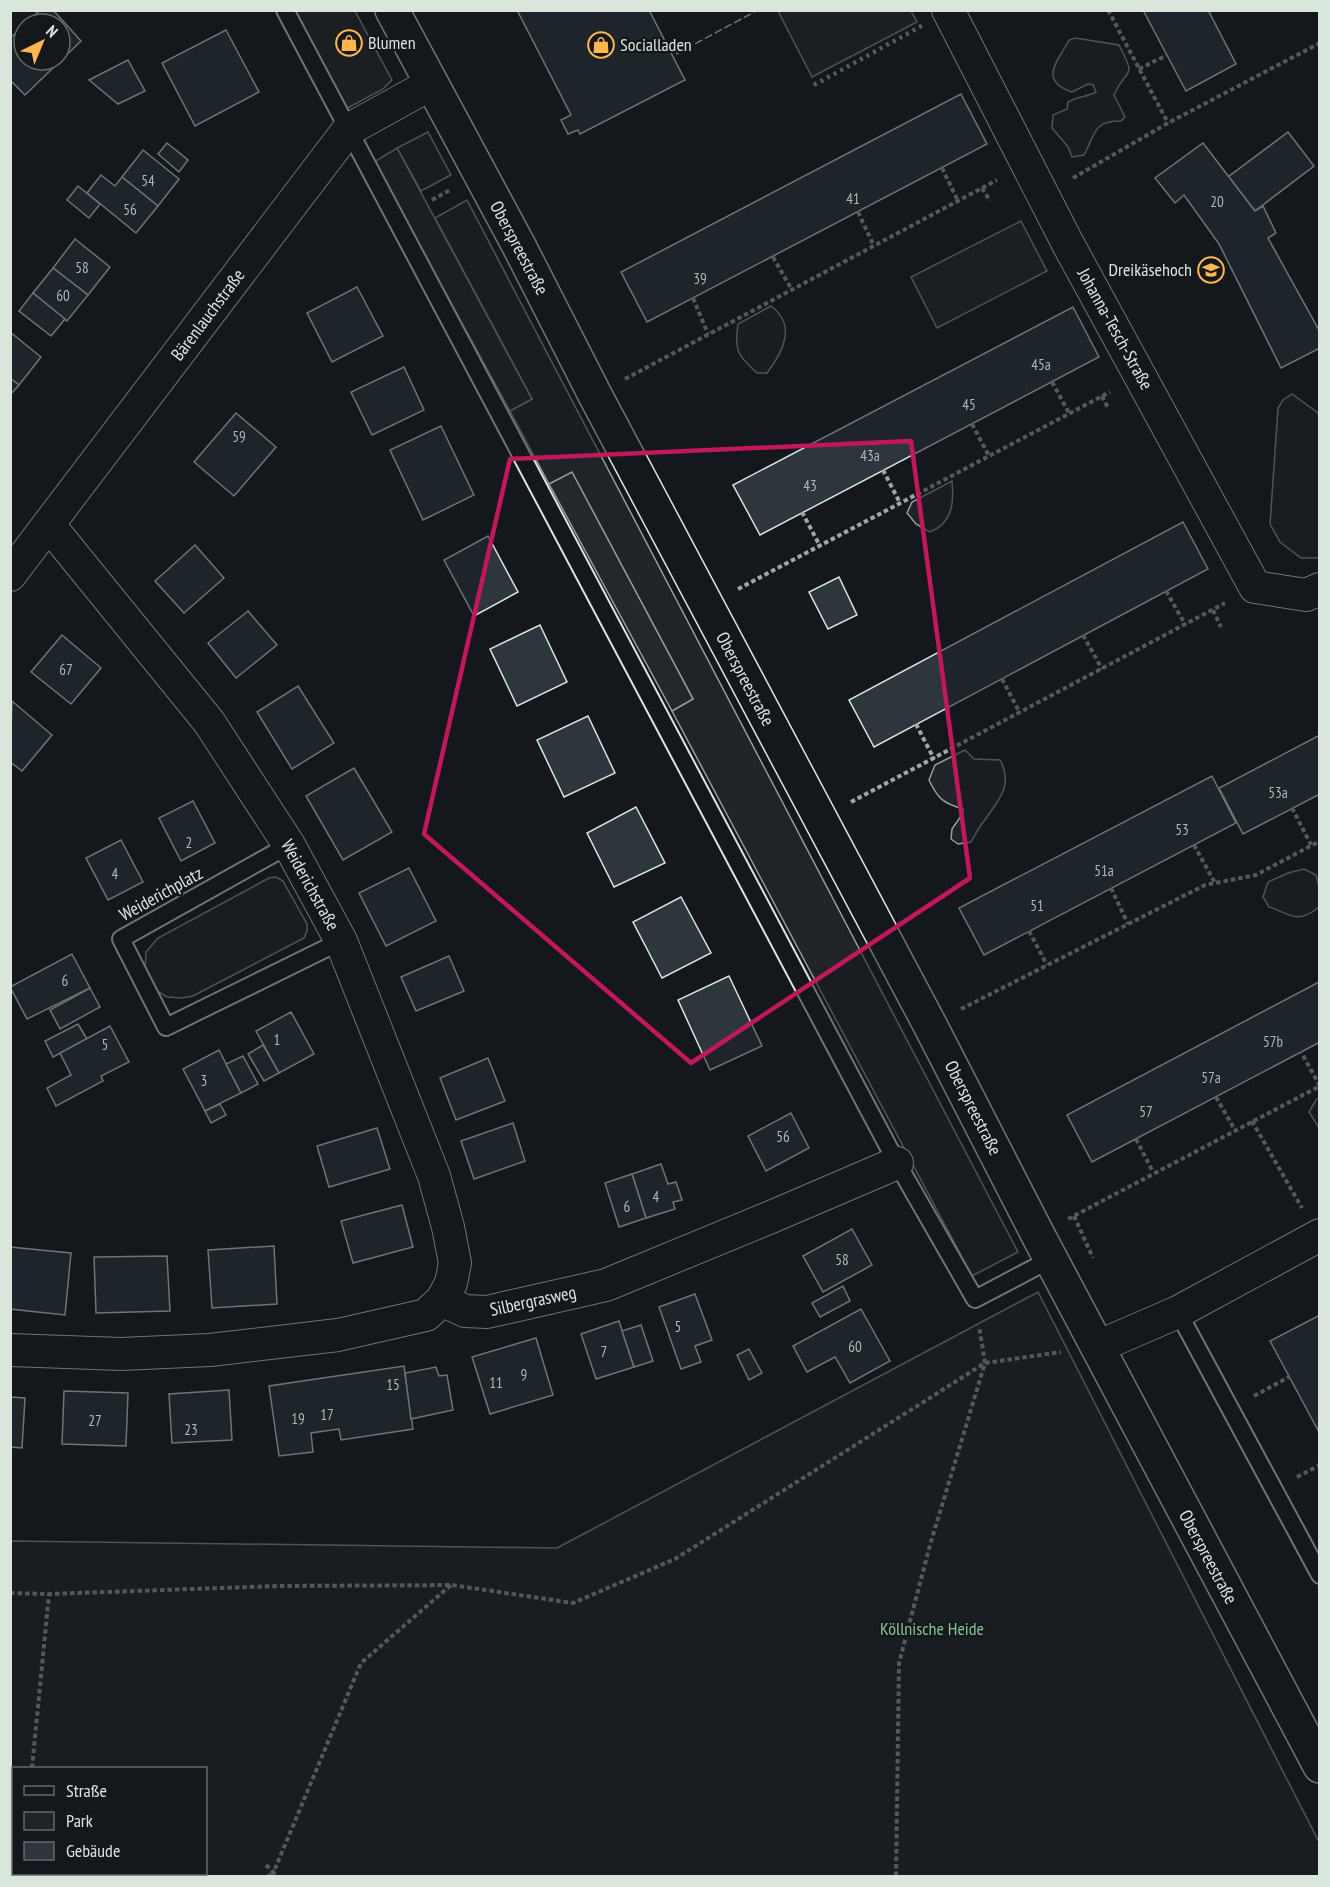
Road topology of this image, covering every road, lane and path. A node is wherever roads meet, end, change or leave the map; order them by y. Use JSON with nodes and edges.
{"nodes":[{"id":1,"x":285,"y":10,"type":"edge"},
{"id":2,"x":392,"y":10,"type":"edge"},
{"id":3,"x":948,"y":10,"type":"edge"},
{"id":4,"x":1108,"y":10,"type":"edge"},
{"id":5,"x":1320,"y":43,"type":"edge"},
{"id":6,"x":1167,"y":55,"type":"dead end"},
{"id":7,"x":1139,"y":69,"type":"junction"},
{"id":8,"x":431,"y":84,"type":"junction"},
{"id":9,"x":1168,"y":123,"type":"junction"},
{"id":10,"x":348,"y":130,"type":"junction"},
{"id":11,"x":1027,"y":164,"type":"junction"},
{"id":12,"x":942,"y":168,"type":"dead end"},
{"id":13,"x":456,"y":187,"type":"dead end"},
{"id":14,"x":982,"y":188,"type":"junction"},
{"id":15,"x":1043,"y":196,"type":"junction"},
{"id":16,"x":432,"y":200,"type":"dead end"},
{"id":17,"x":958,"y":201,"type":"junction"},
{"id":18,"x":990,"y":201,"type":"dead end"},
{"id":19,"x":858,"y":212,"type":"dead end"},
{"id":20,"x":874,"y":246,"type":"junction"},
{"id":21,"x":773,"y":257,"type":"dead end"},
{"id":22,"x":792,"y":290,"type":"junction"},
{"id":23,"x":693,"y":298,"type":"dead end"},
{"id":24,"x":708,"y":334,"type":"junction"},
{"id":25,"x":1140,"y":376,"type":"junction"},
{"id":26,"x":1052,"y":382,"type":"dead end"},
{"id":27,"x":595,"y":395,"type":"junction"},
{"id":28,"x":1102,"y":396,"type":"junction"},
{"id":29,"x":1108,"y":408,"type":"dead end"},
{"id":30,"x":1069,"y":413,"type":"junction"},
{"id":31,"x":972,"y":424,"type":"dead end"},
{"id":32,"x":989,"y":456,"type":"junction"},
{"id":33,"x":883,"y":470,"type":"dead end"},
{"id":34,"x":900,"y":503,"type":"junction"},
{"id":35,"x":802,"y":512,"type":"dead end"},
{"id":36,"x":49,"y":525,"type":"junction"},
{"id":37,"x":820,"y":546,"type":"junction"},
{"id":38,"x":10,"y":575,"type":"edge"},
{"id":39,"x":1255,"y":587,"type":"junction"},
{"id":40,"x":1320,"y":589,"type":"edge"},
{"id":41,"x":1166,"y":591,"type":"dead end"},
{"id":42,"x":707,"y":606,"type":"junction"},
{"id":43,"x":1213,"y":610,"type":"junction"},
{"id":44,"x":1185,"y":624,"type":"junction"},
{"id":45,"x":1221,"y":627,"type":"dead end"},
{"id":46,"x":1083,"y":636,"type":"dead end"},
{"id":47,"x":1102,"y":669,"type":"junction"},
{"id":48,"x":1002,"y":679,"type":"dead end"},
{"id":49,"x":1020,"y":712,"type":"junction"},
{"id":50,"x":916,"y":724,"type":"dead end"},
{"id":51,"x":934,"y":759,"type":"junction"},
{"id":52,"x":1292,"y":808,"type":"dead end"},
{"id":53,"x":818,"y":818,"type":"junction"},
{"id":54,"x":1320,"y":841,"type":"edge"},
{"id":55,"x":289,"y":845,"type":"junction"},
{"id":56,"x":1194,"y":845,"type":"dead end"},
{"id":57,"x":1311,"y":845,"type":"junction"},
{"id":58,"x":1215,"y":883,"type":"junction"},
{"id":59,"x":1111,"y":888,"type":"dead end"},
{"id":60,"x":1128,"y":924,"type":"junction"},
{"id":61,"x":1029,"y":931,"type":"dead end"},
{"id":62,"x":341,"y":941,"type":"junction"},
{"id":63,"x":1047,"y":965,"type":"junction"},
{"id":64,"x":930,"y":1025,"type":"junction"},
{"id":65,"x":1301,"y":1052,"type":"dead end"},
{"id":66,"x":1216,"y":1097,"type":"dead end"},
{"id":67,"x":1252,"y":1121,"type":"junction"},
{"id":68,"x":1235,"y":1130,"type":"junction"},
{"id":69,"x":1136,"y":1139,"type":"dead end"},
{"id":70,"x":897,"y":1162,"type":"junction"},
{"id":71,"x":1153,"y":1172,"type":"junction"},
{"id":72,"x":1319,"y":1236,"type":"edge"},
{"id":73,"x":1045,"y":1247,"type":"junction"},
{"id":74,"x":975,"y":1299,"type":"junction"},
{"id":75,"x":442,"y":1300,"type":"junction"},
{"id":76,"x":1178,"y":1312,"type":"junction"},
{"id":77,"x":1097,"y":1347,"type":"junction"},
{"id":78,"x":10,"y":1350,"type":"edge"},
{"id":79,"x":985,"y":1362,"type":"junction"},
{"id":80,"x":1289,"y":1377,"type":"dead end"},
{"id":81,"x":1254,"y":1397,"type":"dead end"},
{"id":82,"x":1320,"y":1465,"type":"edge"},
{"id":83,"x":1296,"y":1478,"type":"dead end"},
{"id":84,"x":1320,"y":1575,"type":"edge"},
{"id":85,"x":452,"y":1585,"type":"junction"},
{"id":86,"x":10,"y":1593,"type":"edge"},
{"id":87,"x":49,"y":1594,"type":"junction"},
{"id":88,"x":1320,"y":1766,"type":"edge"},
{"id":89,"x":32,"y":1767,"type":"edge"},
{"id":90,"x":266,"y":1865,"type":"dead end"},
{"id":91,"x":271,"y":1875,"type":"edge"},
{"id":92,"x":896,"y":1876,"type":"edge"}],
"edges":[{"from":1,"to":10,"type":"lane"},
{"from":2,"to":8,"type":"main road","name":"Oberspreestraße"},
{"from":3,"to":11,"type":"street","name":"Johanna-Tesch-Straße"},
{"from":4,"to":7,"type":"path"},
{"from":5,"to":9,"type":"path"},
{"from":6,"to":7,"type":"path"},
{"from":7,"to":9,"type":"path"},
{"from":8,"to":10,"type":"street","name":"Bärenlauchstraße"},
{"from":8,"to":27,"type":"main road","name":"Oberspreestraße"},
{"from":9,"to":15,"type":"path"},
{"from":10,"to":36,"type":"street","name":"Bärenlauchstraße"},
{"from":10,"to":70,"type":"lane"},
{"from":11,"to":14,"type":"path"},
{"from":11,"to":15,"type":"street","name":"Johanna-Tesch-Straße"},
{"from":12,"to":17,"type":"path"},
{"from":13,"to":16,"type":"path"},
{"from":14,"to":17,"type":"path"},
{"from":14,"to":18,"type":"path"},
{"from":15,"to":25,"type":"street","name":"Johanna-Tesch-Straße"},
{"from":17,"to":20,"type":"path"},
{"from":19,"to":20,"type":"path"},
{"from":20,"to":22,"type":"path"},
{"from":21,"to":22,"type":"path"},
{"from":22,"to":24,"type":"path"},
{"from":23,"to":24,"type":"path"},
{"from":24,"to":27,"type":"path"},
{"from":25,"to":28,"type":"path"},
{"from":25,"to":39,"type":"street","name":"Johanna-Tesch-Straße"},
{"from":26,"to":30,"type":"path"},
{"from":27,"to":42,"type":"main road","name":"Oberspreestraße"},
{"from":28,"to":29,"type":"path"},
{"from":28,"to":30,"type":"path"},
{"from":30,"to":32,"type":"path"},
{"from":31,"to":32,"type":"path"},
{"from":32,"to":34,"type":"path"},
{"from":33,"to":34,"type":"path"},
{"from":34,"to":37,"type":"path"},
{"from":35,"to":37,"type":"path"},
{"from":36,"to":38,"type":"street","name":"Bärenlauchstraße"},
{"from":36,"to":55,"type":"street","name":"Weiderichstraße"},
{"from":37,"to":42,"type":"path"},
{"from":39,"to":40,"type":"street"},
{"from":39,"to":43,"type":"path"},
{"from":41,"to":44,"type":"path"},
{"from":42,"to":53,"type":"main road","name":"Oberspreestraße"},
{"from":43,"to":44,"type":"path"},
{"from":43,"to":45,"type":"path"},
{"from":44,"to":47,"type":"path"},
{"from":46,"to":47,"type":"path"},
{"from":47,"to":49,"type":"path"},
{"from":48,"to":49,"type":"path"},
{"from":49,"to":51,"type":"path"},
{"from":50,"to":51,"type":"path"},
{"from":51,"to":53,"type":"path"},
{"from":52,"to":57,"type":"path"},
{"from":53,"to":64,"type":"main road","name":"Oberspreestraße"},
{"from":54,"to":57,"type":"path"},
{"from":55,"to":62,"type":"street","name":"Weiderichstraße"},
{"from":55,"to":62,"type":"lane","name":"Weiderichplatz"},
{"from":56,"to":58,"type":"path"},
{"from":57,"to":58,"type":"path"},
{"from":58,"to":60,"type":"path"},
{"from":59,"to":60,"type":"path"},
{"from":60,"to":63,"type":"path"},
{"from":61,"to":63,"type":"path"},
{"from":62,"to":75,"type":"street","name":"Weiderichstraße"},
{"from":63,"to":64,"type":"path"},
{"from":64,"to":73,"type":"main road","name":"Oberspreestraße"},
{"from":65,"to":67,"type":"path"},
{"from":66,"to":68,"type":"path"},
{"from":67,"to":68,"type":"path"},
{"from":67,"to":72,"type":"path"},
{"from":68,"to":71,"type":"path"},
{"from":69,"to":71,"type":"path"},
{"from":70,"to":74,"type":"lane"},
{"from":70,"to":75,"type":"street","name":"Silbergrasweg"},
{"from":71,"to":73,"type":"path"},
{"from":72,"to":76,"type":"street"},
{"from":73,"to":74,"type":"lane"},
{"from":73,"to":77,"type":"main road","name":"Oberspreestraße"},
{"from":74,"to":79,"type":"path"},
{"from":75,"to":78,"type":"street"},
{"from":76,"to":77,"type":"street"},
{"from":76,"to":84,"type":"lane"},
{"from":77,"to":79,"type":"path"},
{"from":77,"to":88,"type":"main road","name":"Oberspreestraße"},
{"from":79,"to":85,"type":"path"},
{"from":79,"to":92,"type":"path"},
{"from":80,"to":81,"type":"path"},
{"from":82,"to":83,"type":"path"},
{"from":85,"to":87,"type":"path"},
{"from":85,"to":91,"type":"path"},
{"from":86,"to":87,"type":"path"},
{"from":87,"to":89,"type":"path"},
{"from":90,"to":91,"type":"path"}]}
